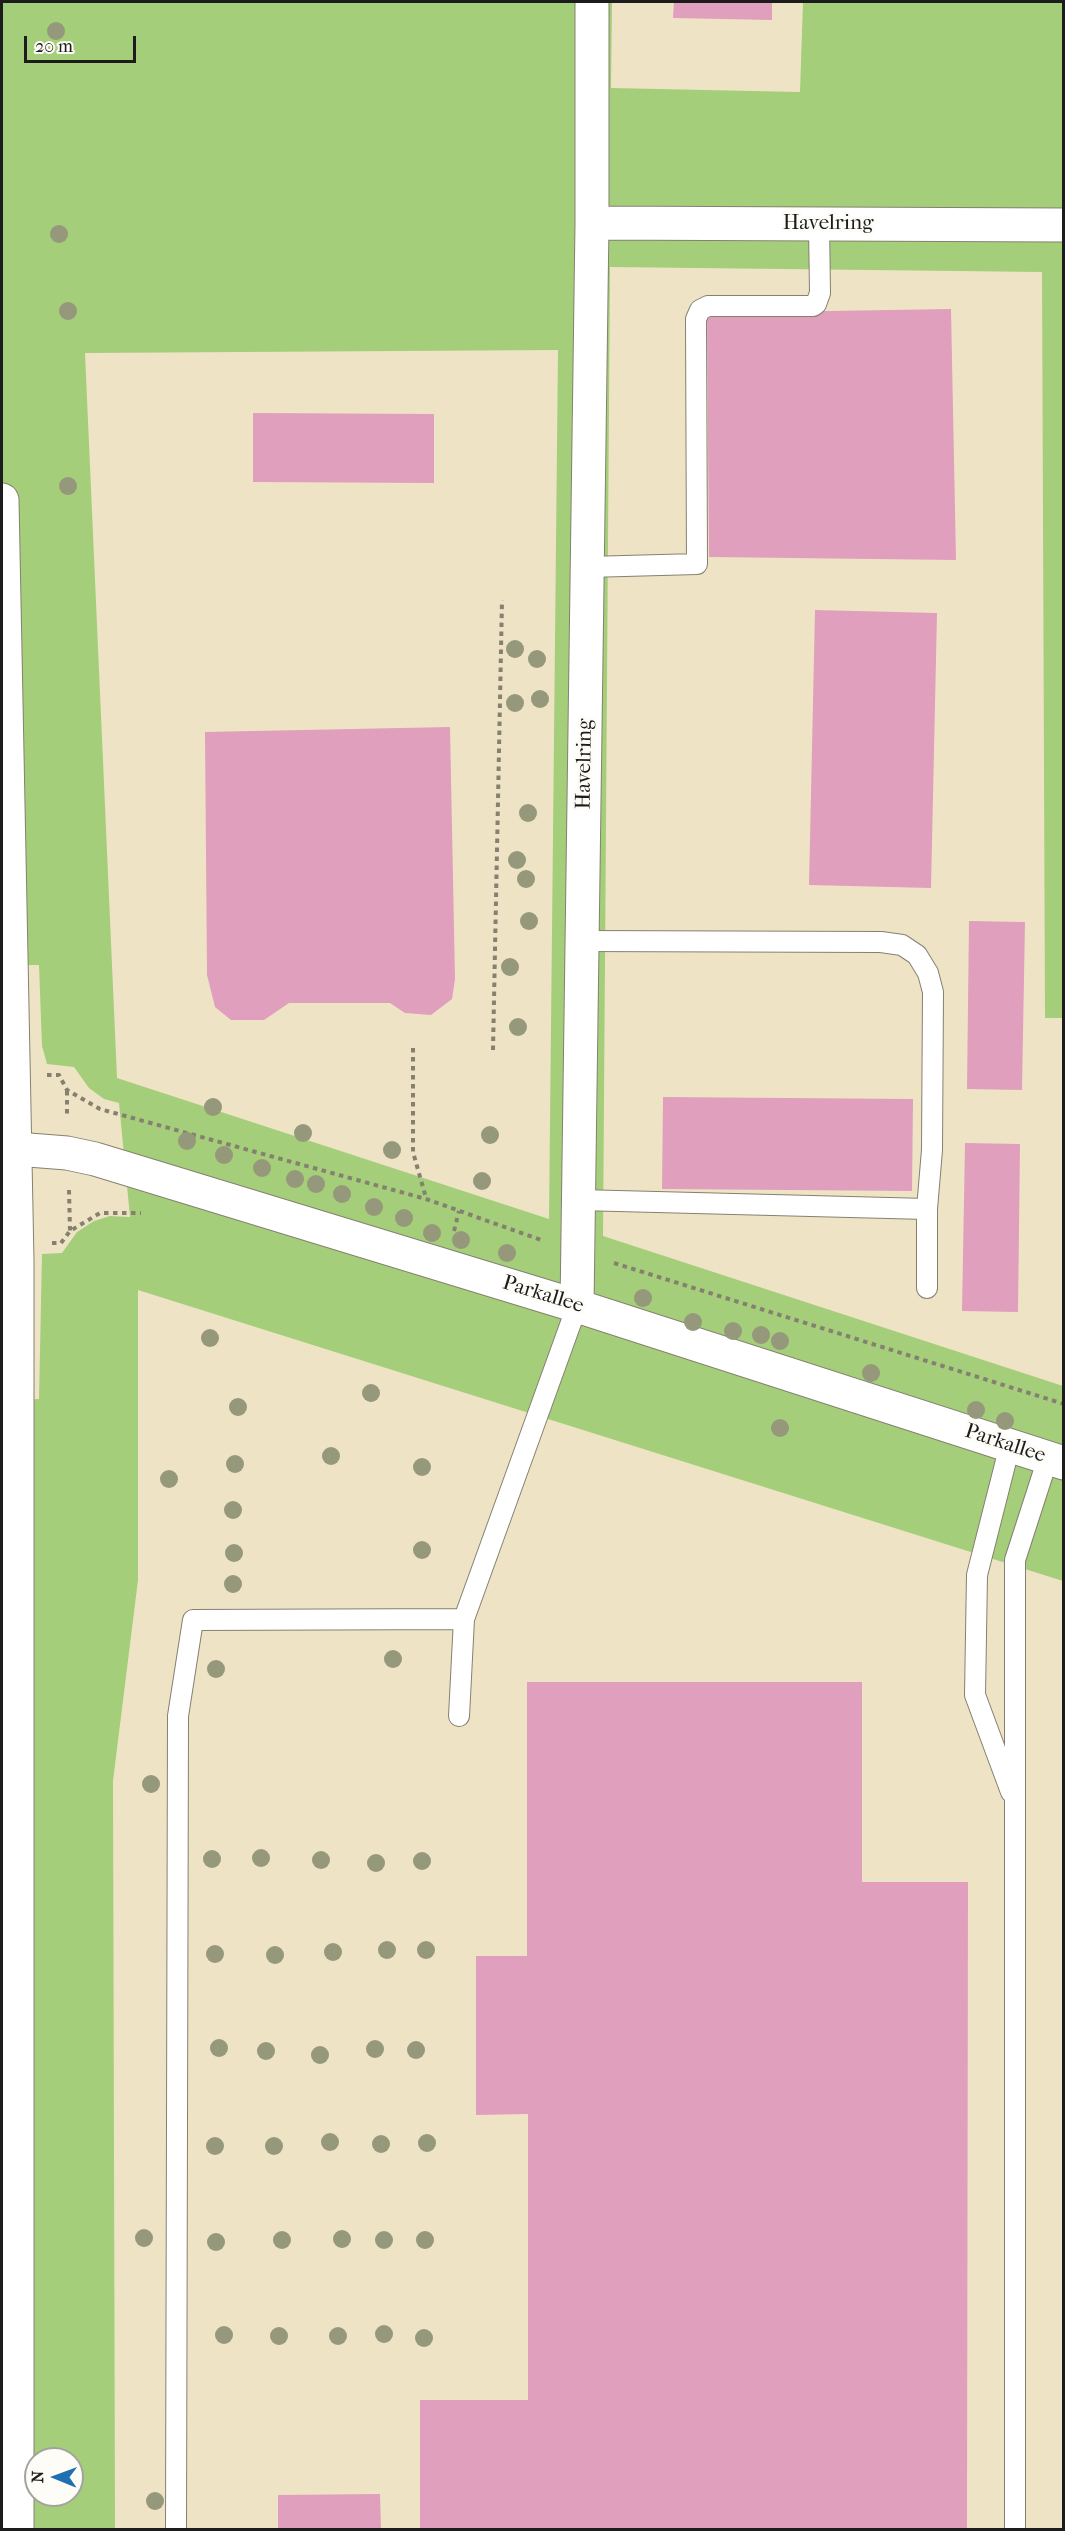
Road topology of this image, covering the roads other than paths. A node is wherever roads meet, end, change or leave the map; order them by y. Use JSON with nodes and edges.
{"nodes":[{"id":1,"x":592,"y":2,"type":"edge"},
{"id":2,"x":592,"y":223,"type":"junction"},
{"id":3,"x":819,"y":224,"type":"junction"},
{"id":4,"x":1064,"y":225,"type":"edge"},
{"id":5,"x":2,"y":500,"type":"edge"},
{"id":6,"x":588,"y":567,"type":"junction"},
{"id":7,"x":582,"y":941,"type":"junction"},
{"id":8,"x":16,"y":1149,"type":"junction"},
{"id":9,"x":579,"y":1200,"type":"junction"},
{"id":10,"x":927,"y":1209,"type":"junction"},
{"id":11,"x":927,"y":1288,"type":"dead end"},
{"id":12,"x":577,"y":1306,"type":"junction"},
{"id":13,"x":1010,"y":1445,"type":"junction"},
{"id":14,"x":1056,"y":1460,"type":"edge"},
{"id":15,"x":464,"y":1619,"type":"junction"},
{"id":16,"x":459,"y":1716,"type":"dead end"},
{"id":17,"x":1016,"y":1807,"type":"junction"},
{"id":18,"x":17,"y":2529,"type":"edge"},
{"id":19,"x":176,"y":2529,"type":"edge"},
{"id":20,"x":1015,"y":2529,"type":"edge"}],
"edges":[{"from":1,"to":2,"type":"street","name":"Havelring"},
{"from":2,"to":3,"type":"street","name":"Havelring"},
{"from":2,"to":6,"type":"street","name":"Havelring"},
{"from":3,"to":4,"type":"street","name":"Havelring"},
{"from":3,"to":6,"type":"lane"},
{"from":5,"to":8,"type":"street"},
{"from":6,"to":7,"type":"street","name":"Havelring"},
{"from":7,"to":9,"type":"street","name":"Havelring"},
{"from":7,"to":10,"type":"lane"},
{"from":8,"to":12,"type":"street","name":"Parkallee"},
{"from":8,"to":18,"type":"street"},
{"from":9,"to":10,"type":"lane"},
{"from":9,"to":12,"type":"street","name":"Havelring"},
{"from":10,"to":11,"type":"lane"},
{"from":12,"to":13,"type":"street","name":"Parkallee"},
{"from":12,"to":15,"type":"lane"},
{"from":13,"to":14,"type":"street","name":"Parkallee"},
{"from":13,"to":17,"type":"lane"},
{"from":14,"to":17,"type":"lane"},
{"from":15,"to":16,"type":"lane"},
{"from":15,"to":19,"type":"lane"},
{"from":17,"to":20,"type":"lane"}]}
